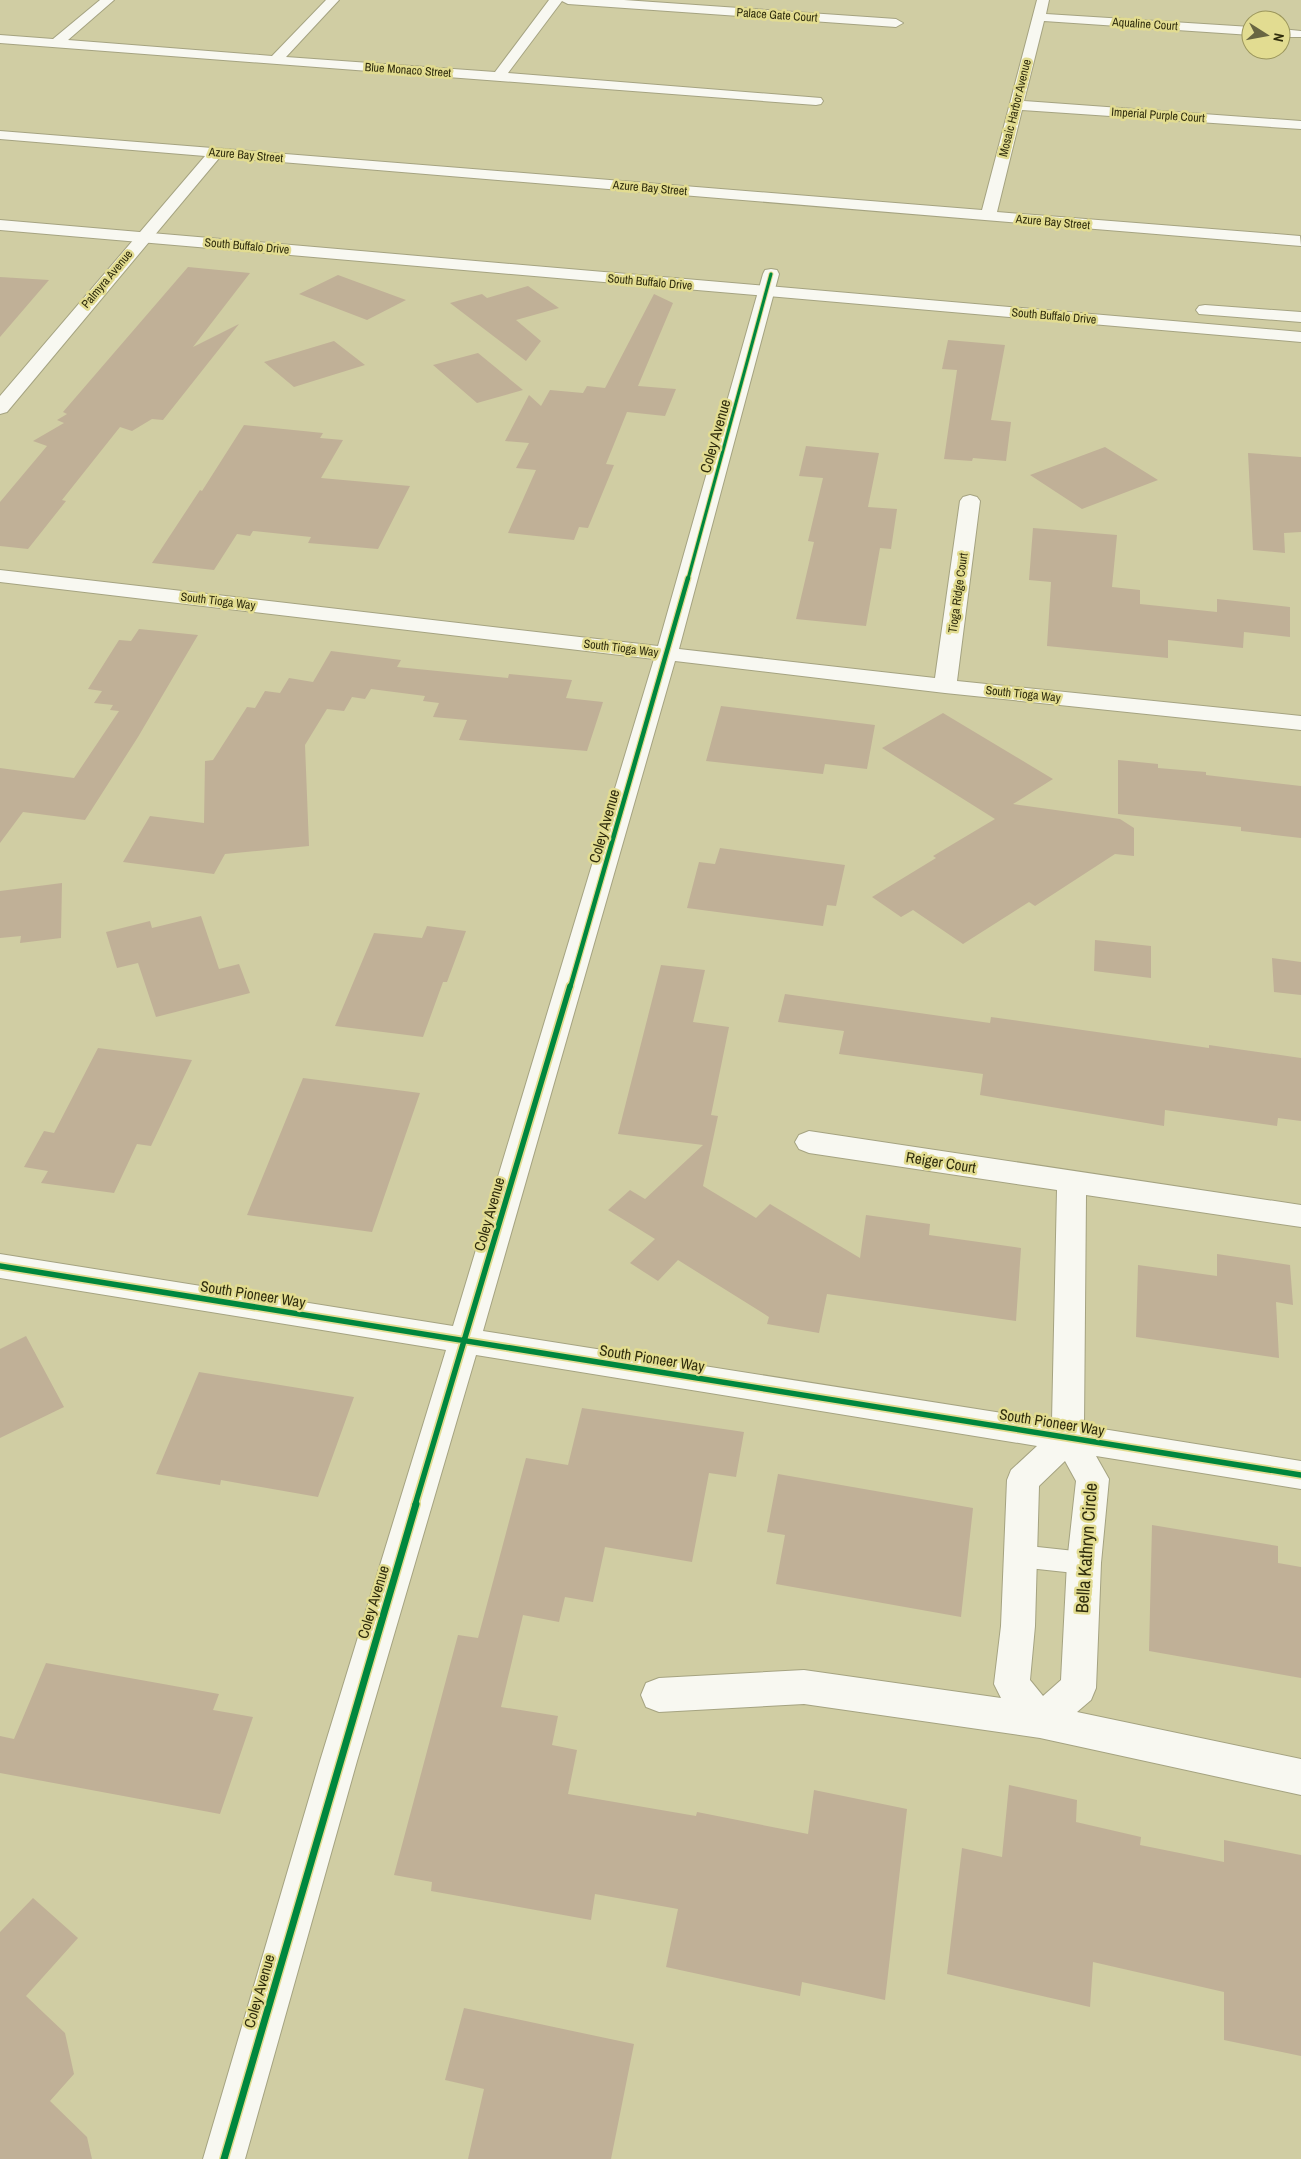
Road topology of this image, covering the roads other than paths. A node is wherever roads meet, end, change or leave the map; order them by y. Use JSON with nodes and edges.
{"nodes":[{"id":1,"x":108,"y":0,"type":"edge"},
{"id":2,"x":333,"y":0,"type":"edge"},
{"id":3,"x":556,"y":0,"type":"edge"},
{"id":4,"x":568,"y":0,"type":"edge"},
{"id":5,"x":1043,"y":0,"type":"edge"},
{"id":6,"x":1038,"y":17,"type":"junction"},
{"id":7,"x":896,"y":23,"type":"dead end"},
{"id":8,"x":1241,"y":30,"type":"edge"},
{"id":9,"x":1291,"y":34,"type":"edge"},
{"id":10,"x":1297,"y":34,"type":"dead end"},
{"id":11,"x":0,"y":39,"type":"edge"},
{"id":12,"x":56,"y":43,"type":"junction"},
{"id":13,"x":275,"y":60,"type":"junction"},
{"id":14,"x":498,"y":76,"type":"junction"},
{"id":15,"x":816,"y":101,"type":"dead end"},
{"id":16,"x":1016,"y":105,"type":"junction"},
{"id":17,"x":1301,"y":125,"type":"edge"},
{"id":18,"x":0,"y":135,"type":"edge"},
{"id":19,"x":217,"y":152,"type":"junction"},
{"id":20,"x":988,"y":216,"type":"junction"},
{"id":21,"x":138,"y":218,"type":"dead end"},
{"id":22,"x":157,"y":220,"type":"junction"},
{"id":23,"x":177,"y":222,"type":"dead end"},
{"id":24,"x":0,"y":225,"type":"edge"},
{"id":25,"x":142,"y":237,"type":"junction"},
{"id":26,"x":1300,"y":241,"type":"dead end"},
{"id":27,"x":770,"y":279,"type":"junction"},
{"id":28,"x":1193,"y":309,"type":"dead end"},
{"id":29,"x":1301,"y":318,"type":"edge"},
{"id":30,"x":1301,"y":337,"type":"edge"},
{"id":31,"x":0,"y":408,"type":"edge"},
{"id":32,"x":970,"y":501,"type":"dead end"},
{"id":33,"x":0,"y":576,"type":"edge"},
{"id":34,"x":665,"y":653,"type":"junction"},
{"id":35,"x":946,"y":686,"type":"junction"},
{"id":36,"x":1301,"y":723,"type":"edge"},
{"id":37,"x":809,"y":1142,"type":"dead end"},
{"id":38,"x":1072,"y":1182,"type":"junction"},
{"id":39,"x":1301,"y":1216,"type":"edge"},
{"id":40,"x":0,"y":1266,"type":"edge"},
{"id":41,"x":465,"y":1341,"type":"junction"},
{"id":42,"x":1068,"y":1438,"type":"junction"},
{"id":43,"x":1301,"y":1475,"type":"edge"},
{"id":44,"x":1019,"y":1556,"type":"junction"},
{"id":45,"x":1084,"y":1563,"type":"junction"},
{"id":46,"x":659,"y":1695,"type":"dead end"},
{"id":47,"x":1040,"y":1721,"type":"junction"},
{"id":48,"x":1301,"y":1777,"type":"edge"},
{"id":49,"x":224,"y":2159,"type":"edge"}],
"edges":[{"from":1,"to":12,"type":"street"},
{"from":2,"to":13,"type":"street"},
{"from":3,"to":14,"type":"street"},
{"from":4,"to":7,"type":"street","name":"Palace Gate Court"},
{"from":5,"to":6,"type":"street","name":"Mosaic Harbor Avenue"},
{"from":6,"to":8,"type":"street","name":"Aqualine Court"},
{"from":6,"to":16,"type":"street","name":"Mosaic Harbor Avenue"},
{"from":9,"to":10,"type":"street"},
{"from":11,"to":12,"type":"street","name":"Blue Monaco Street"},
{"from":12,"to":13,"type":"street","name":"Blue Monaco Street"},
{"from":13,"to":14,"type":"street","name":"Blue Monaco Street"},
{"from":14,"to":15,"type":"street","name":"Blue Monaco Street"},
{"from":16,"to":17,"type":"street","name":"Imperial Purple Court"},
{"from":16,"to":20,"type":"street","name":"Mosaic Harbor Avenue"},
{"from":18,"to":19,"type":"street","name":"Azure Bay Street"},
{"from":19,"to":20,"type":"street","name":"Azure Bay Street"},
{"from":19,"to":22,"type":"street","name":"Palmyra Avenue"},
{"from":20,"to":26,"type":"street","name":"Azure Bay Street"},
{"from":21,"to":22,"type":"street"},
{"from":22,"to":23,"type":"street"},
{"from":22,"to":25,"type":"street","name":"Palmyra Avenue"},
{"from":24,"to":25,"type":"street","name":"South Buffalo Drive"},
{"from":25,"to":27,"type":"street","name":"South Buffalo Drive"},
{"from":25,"to":31,"type":"street","name":"Palmyra Avenue"},
{"from":27,"to":30,"type":"street","name":"South Buffalo Drive"},
{"from":27,"to":34,"type":"street","name":"Coley Avenue"},
{"from":28,"to":29,"type":"street"},
{"from":32,"to":35,"type":"street","name":"Tioga Ridge Court"},
{"from":33,"to":34,"type":"street","name":"South Tioga Way"},
{"from":34,"to":35,"type":"street","name":"South Tioga Way"},
{"from":34,"to":41,"type":"street","name":"Coley Avenue"},
{"from":35,"to":36,"type":"street","name":"South Tioga Way"},
{"from":37,"to":38,"type":"street","name":"Reiger Court"},
{"from":38,"to":39,"type":"street","name":"Reiger Court"},
{"from":38,"to":42,"type":"street"},
{"from":40,"to":41,"type":"street","name":"South Pioneer Way"},
{"from":41,"to":42,"type":"street","name":"South Pioneer Way"},
{"from":41,"to":49,"type":"street","name":"Coley Avenue"},
{"from":42,"to":43,"type":"street","name":"South Pioneer Way"},
{"from":42,"to":44,"type":"street"},
{"from":42,"to":45,"type":"street","name":"Bella Kathryn Circle"},
{"from":44,"to":45,"type":"lane"},
{"from":44,"to":47,"type":"street"},
{"from":45,"to":47,"type":"street","name":"Bella Kathryn Circle"},
{"from":46,"to":47,"type":"street"},
{"from":47,"to":48,"type":"street"}]}
